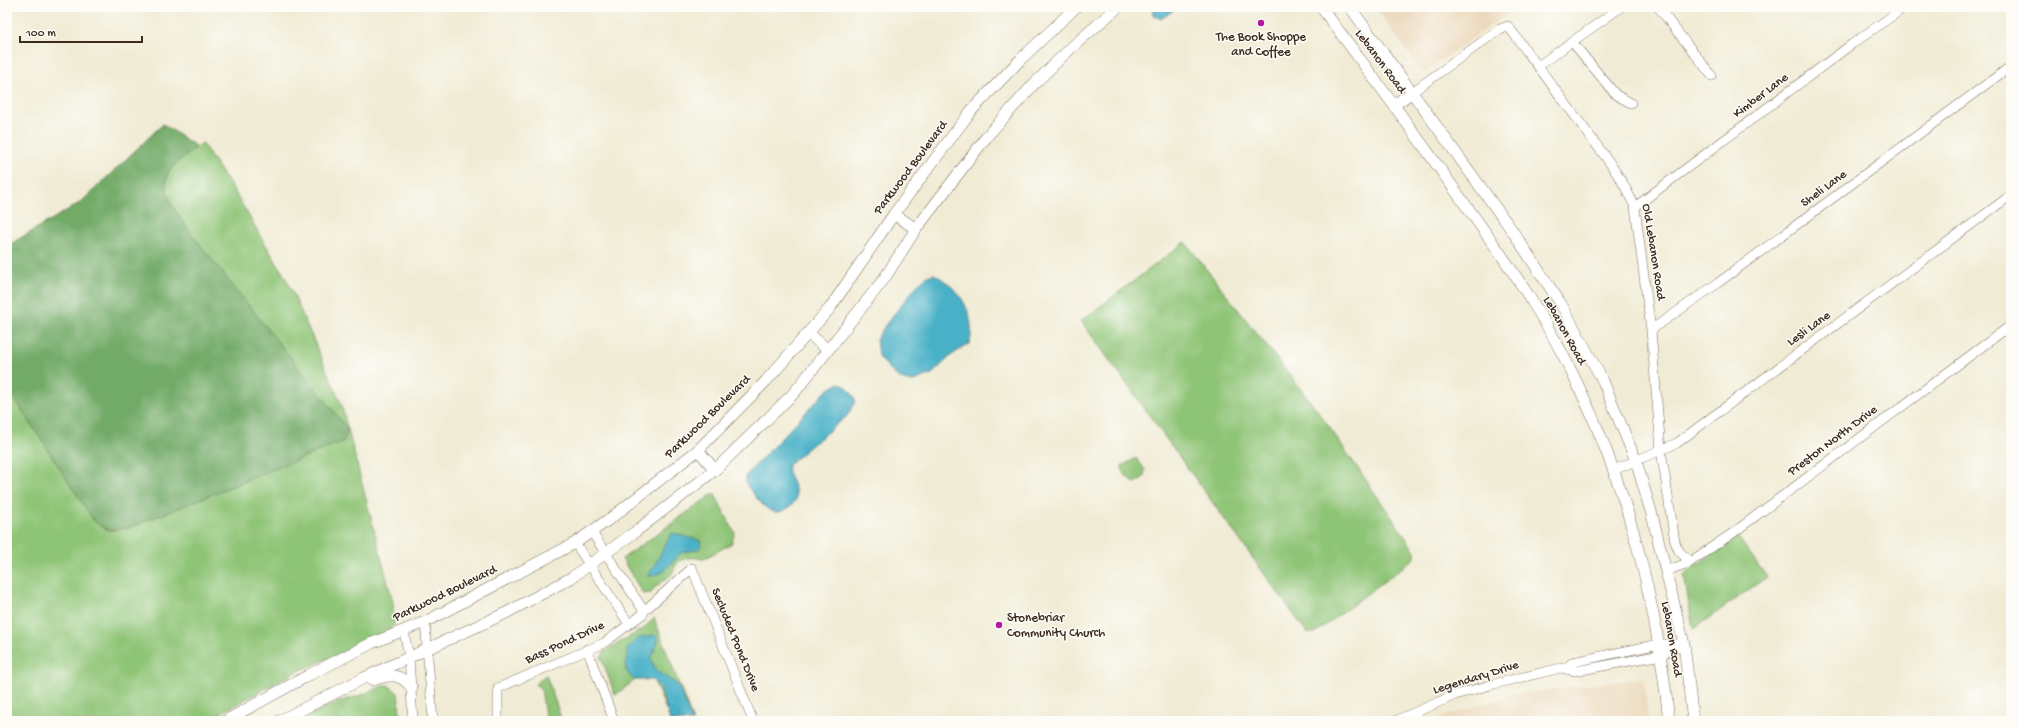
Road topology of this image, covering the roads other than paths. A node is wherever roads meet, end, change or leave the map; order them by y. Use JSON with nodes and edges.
{"nodes":[{"id":1,"x":1076,"y":7,"type":"edge"},
{"id":2,"x":1118,"y":7,"type":"edge"},
{"id":3,"x":1321,"y":7,"type":"edge"},
{"id":4,"x":1350,"y":7,"type":"edge"},
{"id":5,"x":1621,"y":7,"type":"edge"},
{"id":6,"x":1658,"y":7,"type":"edge"},
{"id":7,"x":1905,"y":7,"type":"edge"},
{"id":8,"x":1573,"y":43,"type":"junction"},
{"id":9,"x":1538,"y":66,"type":"junction"},
{"id":10,"x":2011,"y":66,"type":"edge"},
{"id":11,"x":1712,"y":76,"type":"dead end"},
{"id":12,"x":1411,"y":93,"type":"junction"},
{"id":13,"x":1631,"y":104,"type":"dead end"},
{"id":14,"x":1394,"y":105,"type":"junction"},
{"id":15,"x":2011,"y":195,"type":"edge"},
{"id":16,"x":1635,"y":207,"type":"junction"},
{"id":17,"x":894,"y":214,"type":"junction"},
{"id":18,"x":916,"y":229,"type":"junction"},
{"id":19,"x":2011,"y":325,"type":"edge"},
{"id":20,"x":1651,"y":330,"type":"junction"},
{"id":21,"x":808,"y":333,"type":"junction"},
{"id":22,"x":828,"y":350,"type":"junction"},
{"id":23,"x":698,"y":450,"type":"junction"},
{"id":24,"x":1661,"y":450,"type":"junction"},
{"id":25,"x":1636,"y":462,"type":"junction"},
{"id":26,"x":715,"y":470,"type":"junction"},
{"id":27,"x":1614,"y":470,"type":"junction"},
{"id":28,"x":591,"y":532,"type":"junction"},
{"id":29,"x":575,"y":543,"type":"junction"},
{"id":30,"x":606,"y":552,"type":"junction"},
{"id":31,"x":1690,"y":562,"type":"junction"},
{"id":32,"x":591,"y":565,"type":"junction"},
{"id":33,"x":692,"y":568,"type":"joint"},
{"id":34,"x":1666,"y":570,"type":"junction"},
{"id":35,"x":644,"y":611,"type":"junction"},
{"id":36,"x":425,"y":622,"type":"junction"},
{"id":37,"x":629,"y":624,"type":"junction"},
{"id":38,"x":404,"y":631,"type":"junction"},
{"id":39,"x":1684,"y":644,"type":"junction"},
{"id":40,"x":428,"y":648,"type":"junction"},
{"id":41,"x":587,"y":649,"type":"junction"},
{"id":42,"x":1660,"y":649,"type":"junction"},
{"id":43,"x":409,"y":657,"type":"junction"},
{"id":44,"x":349,"y":686,"type":"junction"},
{"id":45,"x":412,"y":688,"type":"junction"},
{"id":46,"x":236,"y":718,"type":"edge"},
{"id":47,"x":225,"y":721,"type":"edge"},
{"id":48,"x":279,"y":721,"type":"edge"},
{"id":49,"x":414,"y":721,"type":"edge"},
{"id":50,"x":433,"y":721,"type":"edge"},
{"id":51,"x":498,"y":721,"type":"edge"},
{"id":52,"x":614,"y":721,"type":"edge"},
{"id":53,"x":753,"y":721,"type":"edge"},
{"id":54,"x":1395,"y":721,"type":"edge"},
{"id":55,"x":1669,"y":721,"type":"edge"},
{"id":56,"x":1694,"y":721,"type":"edge"}],
"edges":[{"from":1,"to":17,"type":"main road","name":"Parkwood Boulevard"},
{"from":2,"to":18,"type":"main road"},
{"from":3,"to":14,"type":"main road","name":"Lebanon Road"},
{"from":4,"to":12,"type":"main road","name":"Lebanon Road"},
{"from":5,"to":8,"type":"street"},
{"from":6,"to":11,"type":"street"},
{"from":7,"to":16,"type":"street","name":"Kimber Lane"},
{"from":8,"to":9,"type":"street"},
{"from":8,"to":13,"type":"street"},
{"from":9,"to":12,"type":"street","name":"Old Lebanon Road"},
{"from":9,"to":16,"type":"street","name":"Old Lebanon Road"},
{"from":10,"to":20,"type":"street","name":"Sheli Lane"},
{"from":12,"to":14,"type":"main road"},
{"from":12,"to":25,"type":"main road","name":"Lebanon Road"},
{"from":14,"to":27,"type":"main road","name":"Lebanon Road"},
{"from":15,"to":24,"type":"street","name":"Lesli Lane"},
{"from":16,"to":20,"type":"street","name":"Old Lebanon Road"},
{"from":17,"to":18,"type":"main road"},
{"from":17,"to":21,"type":"main road","name":"Parkwood Boulevard"},
{"from":18,"to":22,"type":"main road"},
{"from":19,"to":31,"type":"street","name":"Preston North Drive"},
{"from":20,"to":24,"type":"street","name":"Old Lebanon Road"},
{"from":21,"to":22,"type":"main road"},
{"from":21,"to":23,"type":"main road","name":"Parkwood Boulevard"},
{"from":22,"to":26,"type":"main road"},
{"from":23,"to":26,"type":"main road"},
{"from":23,"to":28,"type":"main road","name":"Parkwood Boulevard"},
{"from":24,"to":25,"type":"street","name":"Lesli Lane"},
{"from":24,"to":31,"type":"street","name":"Old Lebanon Road"},
{"from":25,"to":27,"type":"street","name":"Lesli Lane"},
{"from":25,"to":34,"type":"main road","name":"Lebanon Road"},
{"from":26,"to":30,"type":"main road"},
{"from":27,"to":42,"type":"main road","name":"Lebanon Road"},
{"from":28,"to":29,"type":"main road","name":"Parkwood Boulevard"},
{"from":28,"to":30,"type":"street"},
{"from":29,"to":32,"type":"street"},
{"from":29,"to":36,"type":"main road","name":"Parkwood Boulevard"},
{"from":30,"to":32,"type":"main road"},
{"from":30,"to":35,"type":"street"},
{"from":31,"to":34,"type":"street","name":"Preston North Drive"},
{"from":32,"to":37,"type":"street"},
{"from":32,"to":40,"type":"main road"},
{"from":33,"to":35,"type":"street","name":"Bass Pond Drive"},
{"from":33,"to":53,"type":"street","name":"Secluded Pond Drive"},
{"from":34,"to":39,"type":"main road","name":"Lebanon Road"},
{"from":35,"to":37,"type":"street","name":"Bass Pond Drive"},
{"from":36,"to":38,"type":"main road","name":"Parkwood Boulevard"},
{"from":36,"to":40,"type":"street"},
{"from":37,"to":41,"type":"street","name":"Bass Pond Drive"},
{"from":38,"to":43,"type":"street"},
{"from":38,"to":46,"type":"main road","name":"Parkwood Boulevard"},
{"from":39,"to":42,"type":"street","name":"Legendary Drive"},
{"from":39,"to":56,"type":"main road","name":"Lebanon Road"},
{"from":40,"to":43,"type":"main road"},
{"from":40,"to":50,"type":"street"},
{"from":41,"to":51,"type":"street","name":"Bass Pond Drive"},
{"from":41,"to":52,"type":"street"},
{"from":42,"to":54,"type":"street","name":"Legendary Drive"},
{"from":42,"to":55,"type":"main road","name":"Lebanon Road"},
{"from":43,"to":44,"type":"main road"},
{"from":43,"to":45,"type":"street"},
{"from":44,"to":45,"type":"main road"},
{"from":44,"to":48,"type":"main road"},
{"from":45,"to":49,"type":"street"},
{"from":46,"to":47,"type":"main road","name":"Parkwood Boulevard"}]}
